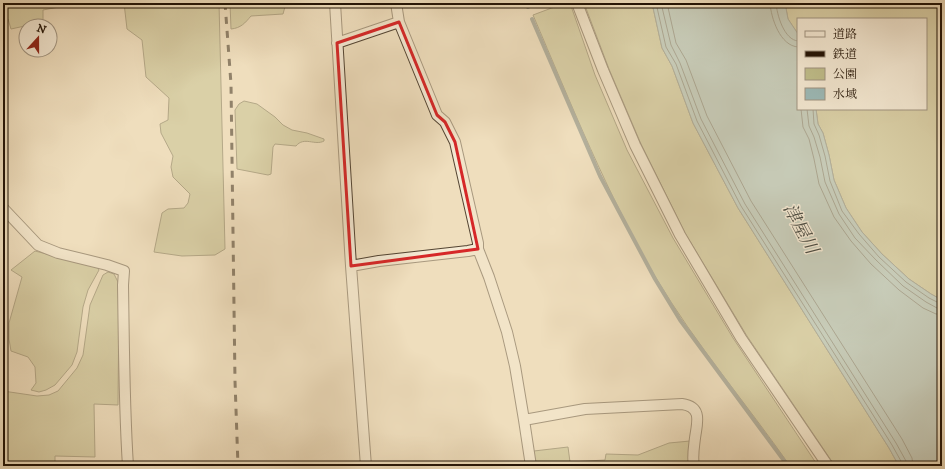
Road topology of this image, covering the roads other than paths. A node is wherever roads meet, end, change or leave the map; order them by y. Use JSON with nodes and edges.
{"nodes":[{"id":1,"x":335,"y":3,"type":"edge"},
{"id":2,"x":396,"y":3,"type":"edge"},
{"id":3,"x":577,"y":3,"type":"edge"},
{"id":4,"x":399,"y":22,"type":"junction"},
{"id":5,"x":337,"y":43,"type":"junction"},
{"id":6,"x":3,"y":208,"type":"edge"},
{"id":7,"x":478,"y":249,"type":"junction"},
{"id":8,"x":351,"y":266,"type":"junction"},
{"id":9,"x":524,"y":420,"type":"junction"},
{"id":10,"x":128,"y":466,"type":"edge"},
{"id":11,"x":366,"y":466,"type":"edge"},
{"id":12,"x":530,"y":466,"type":"edge"},
{"id":13,"x":694,"y":466,"type":"edge"},
{"id":14,"x":828,"y":466,"type":"edge"}],
"edges":[{"from":1,"to":5,"type":"street"},
{"from":2,"to":4,"type":"street"},
{"from":3,"to":14,"type":"street"},
{"from":4,"to":5,"type":"street"},
{"from":4,"to":7,"type":"street"},
{"from":5,"to":8,"type":"street"},
{"from":6,"to":10,"type":"street"},
{"from":7,"to":8,"type":"street"},
{"from":7,"to":9,"type":"street"},
{"from":8,"to":11,"type":"street"},
{"from":9,"to":12,"type":"street"},
{"from":9,"to":13,"type":"street"}]}
